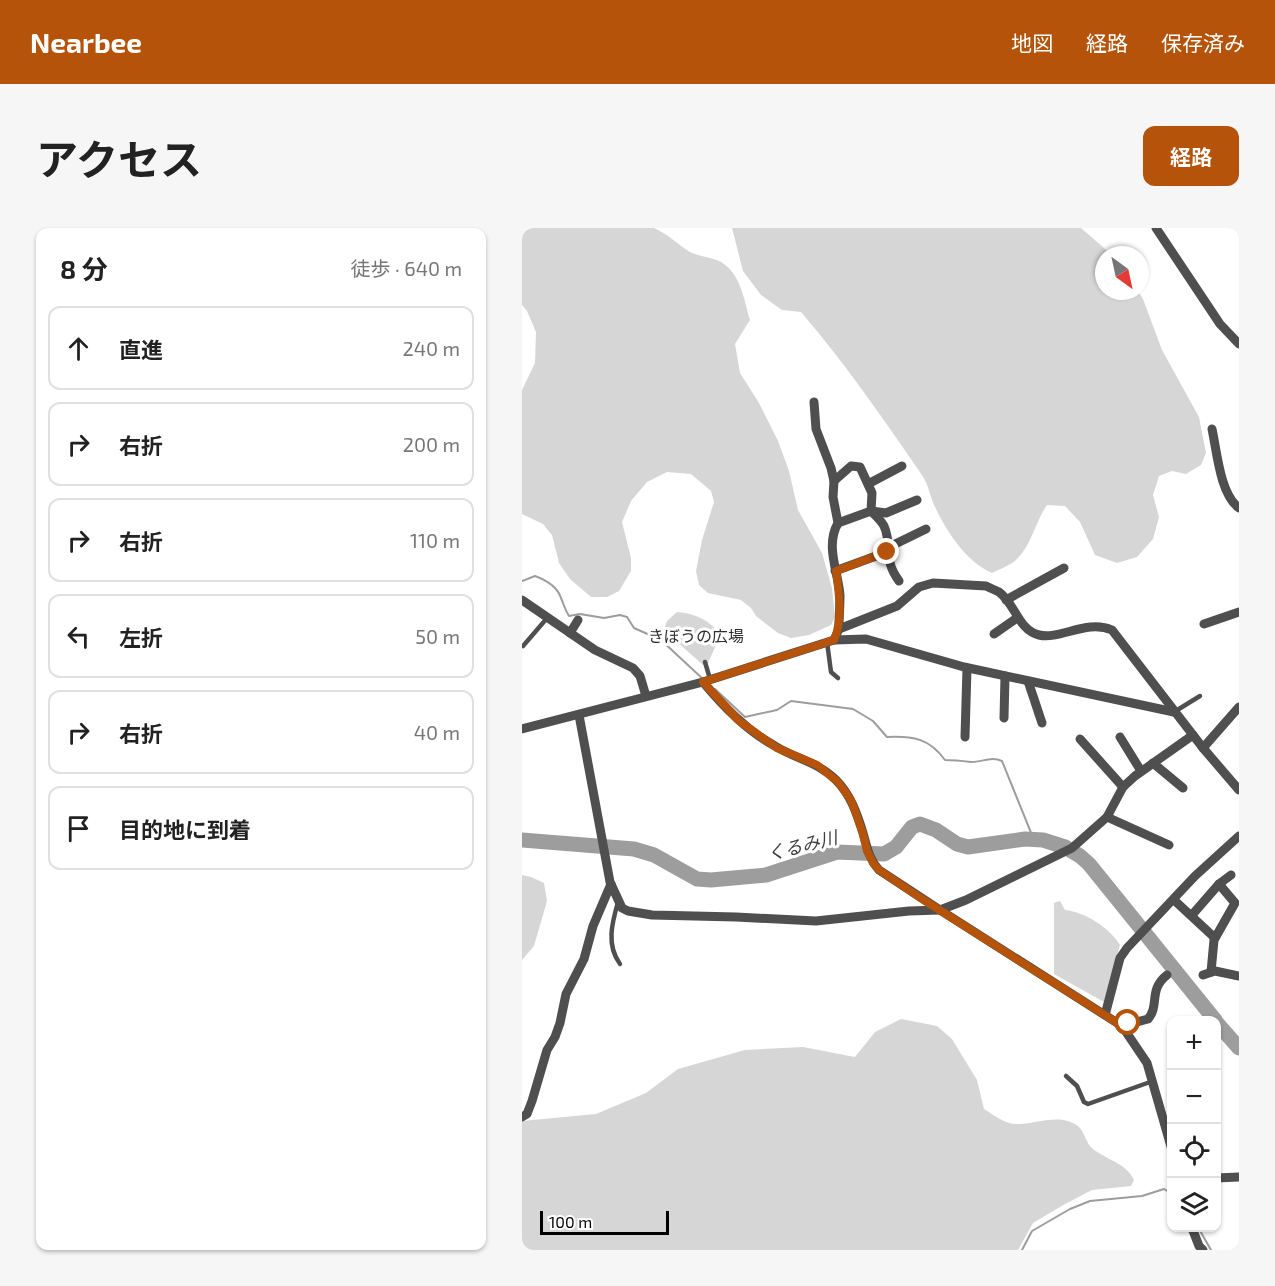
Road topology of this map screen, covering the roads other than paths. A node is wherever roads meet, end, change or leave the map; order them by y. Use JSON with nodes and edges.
{"nodes":[{"id":1,"x":1156,"y":228,"type":"edge"},
{"id":2,"x":1239,"y":344,"type":"edge"},
{"id":3,"x":814,"y":402,"type":"dead end"},
{"id":4,"x":1212,"y":429,"type":"dead end"},
{"id":5,"x":902,"y":466,"type":"dead end"},
{"id":6,"x":834,"y":481,"type":"junction"},
{"id":7,"x":868,"y":484,"type":"junction"},
{"id":8,"x":917,"y":500,"type":"dead end"},
{"id":9,"x":1239,"y":508,"type":"edge"},
{"id":10,"x":871,"y":511,"type":"junction"},
{"id":11,"x":838,"y":524,"type":"junction"},
{"id":12,"x":926,"y":529,"type":"dead end"},
{"id":13,"x":887,"y":550,"type":"junction"},
{"id":14,"x":1064,"y":568,"type":"dead end"},
{"id":15,"x":836,"y":571,"type":"junction"},
{"id":16,"x":899,"y":581,"type":"dead end"},
{"id":17,"x":522,"y":600,"type":"edge"},
{"id":18,"x":1006,"y":600,"type":"junction"},
{"id":19,"x":1239,"y":612,"type":"edge"},
{"id":20,"x":548,"y":617,"type":"junction"},
{"id":21,"x":1017,"y":618,"type":"junction"},
{"id":22,"x":578,"y":620,"type":"dead end"},
{"id":23,"x":1204,"y":624,"type":"dead end"},
{"id":24,"x":839,"y":629,"type":"junction"},
{"id":25,"x":570,"y":633,"type":"junction"},
{"id":26,"x":994,"y":633,"type":"dead end"},
{"id":27,"x":830,"y":641,"type":"junction"},
{"id":28,"x":523,"y":646,"type":"edge"},
{"id":29,"x":705,"y":662,"type":"dead end"},
{"id":30,"x":967,"y":668,"type":"junction"},
{"id":31,"x":1005,"y":676,"type":"junction"},
{"id":32,"x":838,"y":678,"type":"dead end"},
{"id":33,"x":706,"y":681,"type":"junction"},
{"id":34,"x":1028,"y":681,"type":"junction"},
{"id":35,"x":646,"y":696,"type":"junction"},
{"id":36,"x":1200,"y":696,"type":"dead end"},
{"id":37,"x":1239,"y":707,"type":"edge"},
{"id":38,"x":1174,"y":712,"type":"junction"},
{"id":39,"x":579,"y":715,"type":"junction"},
{"id":40,"x":1004,"y":718,"type":"dead end"},
{"id":41,"x":1042,"y":723,"type":"dead end"},
{"id":42,"x":522,"y":729,"type":"edge"},
{"id":43,"x":1193,"y":735,"type":"junction"},
{"id":44,"x":964,"y":737,"type":"dead end"},
{"id":45,"x":1120,"y":737,"type":"dead end"},
{"id":46,"x":1080,"y":739,"type":"dead end"},
{"id":47,"x":1203,"y":748,"type":"junction"},
{"id":48,"x":1153,"y":763,"type":"junction"},
{"id":49,"x":1142,"y":771,"type":"junction"},
{"id":50,"x":1123,"y":787,"type":"junction"},
{"id":51,"x":1183,"y":788,"type":"dead end"},
{"id":52,"x":1239,"y":790,"type":"edge"},
{"id":53,"x":1107,"y":817,"type":"junction"},
{"id":54,"x":1239,"y":836,"type":"edge"},
{"id":55,"x":1169,"y":845,"type":"dead end"},
{"id":56,"x":1231,"y":875,"type":"dead end"},
{"id":57,"x":611,"y":884,"type":"junction"},
{"id":58,"x":1219,"y":884,"type":"junction"},
{"id":59,"x":1174,"y":900,"type":"junction"},
{"id":60,"x":618,"y":902,"type":"junction"},
{"id":61,"x":940,"y":910,"type":"junction"},
{"id":62,"x":1192,"y":915,"type":"junction"},
{"id":63,"x":1215,"y":938,"type":"junction"},
{"id":64,"x":620,"y":964,"type":"dead end"},
{"id":65,"x":1167,"y":975,"type":"dead end"},
{"id":66,"x":1239,"y":976,"type":"edge"},
{"id":67,"x":1105,"y":1015,"type":"junction"},
{"id":68,"x":1122,"y":1026,"type":"junction"},
{"id":69,"x":1066,"y":1076,"type":"dead end"},
{"id":70,"x":1153,"y":1081,"type":"junction"},
{"id":71,"x":522,"y":1117,"type":"edge"},
{"id":72,"x":1167,"y":1132,"type":"edge"},
{"id":73,"x":1239,"y":1177,"type":"edge"},
{"id":74,"x":1221,"y":1178,"type":"edge"},
{"id":75,"x":1193,"y":1232,"type":"edge"},
{"id":76,"x":1203,"y":1250,"type":"edge"}],
"edges":[{"from":1,"to":2,"type":"street"},
{"from":3,"to":6,"type":"street"},
{"from":4,"to":9,"type":"street"},
{"from":5,"to":7,"type":"street"},
{"from":6,"to":7,"type":"street"},
{"from":6,"to":11,"type":"street"},
{"from":7,"to":10,"type":"street"},
{"from":8,"to":10,"type":"street"},
{"from":10,"to":11,"type":"street"},
{"from":10,"to":13,"type":"street"},
{"from":11,"to":15,"type":"street"},
{"from":12,"to":13,"type":"street"},
{"from":13,"to":15,"type":"street"},
{"from":13,"to":16,"type":"street"},
{"from":14,"to":18,"type":"street"},
{"from":15,"to":24,"type":"street"},
{"from":17,"to":20,"type":"street"},
{"from":18,"to":21,"type":"street"},
{"from":18,"to":24,"type":"street"},
{"from":19,"to":23,"type":"street"},
{"from":20,"to":25,"type":"street"},
{"from":20,"to":28,"type":"lane"},
{"from":21,"to":26,"type":"street"},
{"from":21,"to":38,"type":"street"},
{"from":22,"to":25,"type":"street"},
{"from":24,"to":27,"type":"street"},
{"from":25,"to":35,"type":"street"},
{"from":27,"to":30,"type":"street"},
{"from":27,"to":32,"type":"lane"},
{"from":27,"to":33,"type":"street"},
{"from":29,"to":33,"type":"lane"},
{"from":30,"to":31,"type":"street"},
{"from":30,"to":44,"type":"street"},
{"from":31,"to":34,"type":"street"},
{"from":31,"to":40,"type":"street"},
{"from":33,"to":35,"type":"street"},
{"from":33,"to":61,"type":"street"},
{"from":34,"to":38,"type":"street"},
{"from":34,"to":41,"type":"street"},
{"from":35,"to":39,"type":"street"},
{"from":36,"to":38,"type":"lane"},
{"from":37,"to":47,"type":"street"},
{"from":38,"to":43,"type":"street"},
{"from":39,"to":42,"type":"street"},
{"from":39,"to":57,"type":"street"},
{"from":43,"to":47,"type":"street"},
{"from":43,"to":48,"type":"street"},
{"from":45,"to":49,"type":"street"},
{"from":46,"to":50,"type":"street"},
{"from":47,"to":52,"type":"street"},
{"from":48,"to":49,"type":"street"},
{"from":48,"to":51,"type":"street"},
{"from":49,"to":50,"type":"street"},
{"from":50,"to":53,"type":"street"},
{"from":53,"to":55,"type":"street"},
{"from":53,"to":61,"type":"street"},
{"from":54,"to":59,"type":"street"},
{"from":56,"to":58,"type":"street"},
{"from":57,"to":60,"type":"street"},
{"from":57,"to":71,"type":"street"},
{"from":58,"to":62,"type":"street"},
{"from":58,"to":63,"type":"street"},
{"from":59,"to":62,"type":"street"},
{"from":59,"to":67,"type":"street"},
{"from":60,"to":61,"type":"street"},
{"from":60,"to":64,"type":"lane"},
{"from":61,"to":67,"type":"street"},
{"from":62,"to":63,"type":"street"},
{"from":63,"to":66,"type":"street"},
{"from":65,"to":68,"type":"street"},
{"from":67,"to":68,"type":"street"},
{"from":68,"to":70,"type":"street"},
{"from":69,"to":70,"type":"lane"},
{"from":70,"to":72,"type":"street"},
{"from":73,"to":74,"type":"street"},
{"from":75,"to":76,"type":"street"}]}
